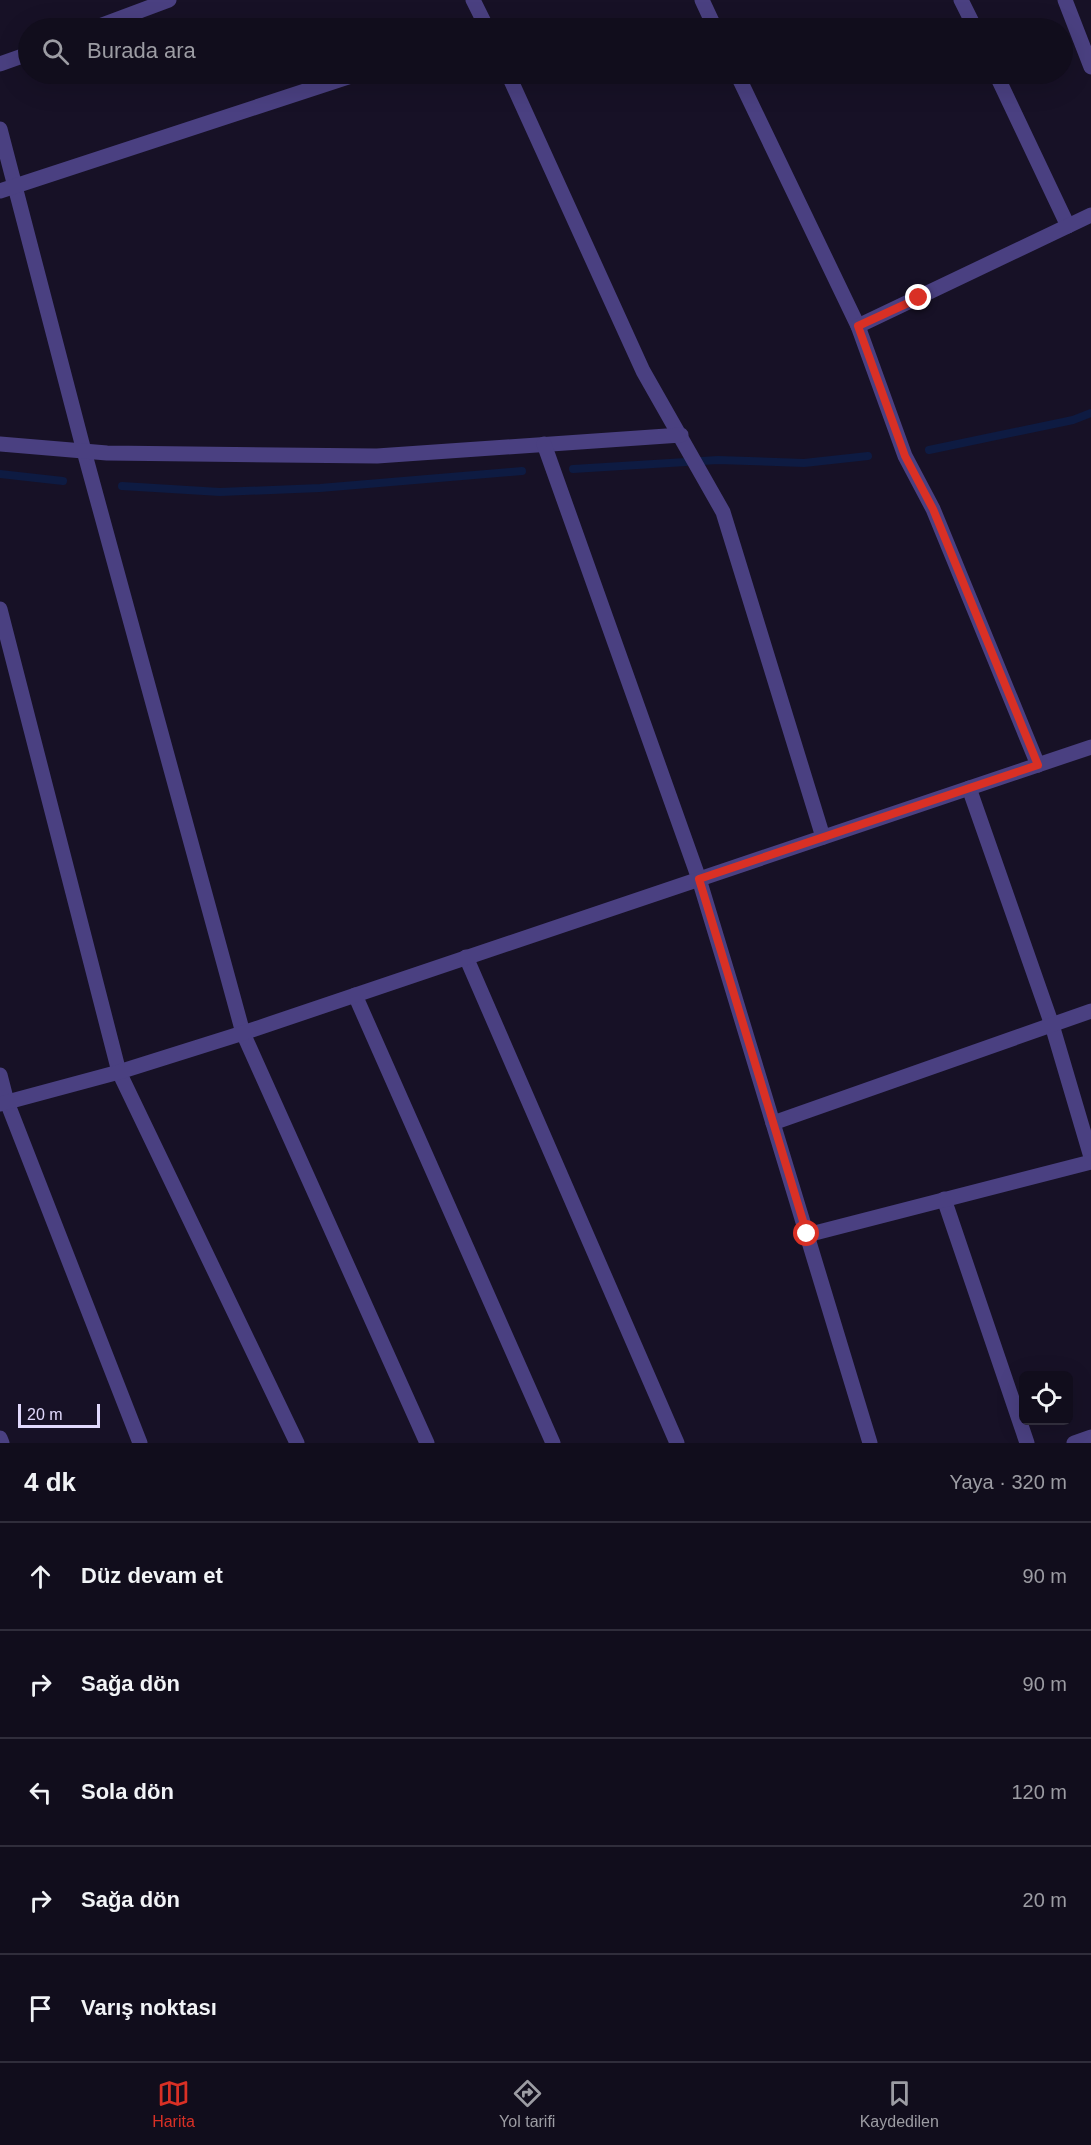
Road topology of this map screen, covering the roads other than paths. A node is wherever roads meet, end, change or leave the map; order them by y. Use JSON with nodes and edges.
{"nodes":[{"id":1,"x":169,"y":0,"type":"edge"},
{"id":2,"x":473,"y":0,"type":"edge"},
{"id":3,"x":702,"y":0,"type":"edge"},
{"id":4,"x":961,"y":0,"type":"edge"},
{"id":5,"x":1065,"y":0,"type":"edge"},
{"id":6,"x":121,"y":18,"type":"edge"},
{"id":7,"x":482,"y":18,"type":"edge"},
{"id":8,"x":710,"y":18,"type":"edge"},
{"id":9,"x":970,"y":18,"type":"edge"},
{"id":10,"x":1072,"y":18,"type":"edge"},
{"id":11,"x":1073,"y":21,"type":"edge"},
{"id":12,"x":18,"y":58,"type":"edge"},
{"id":13,"x":0,"y":64,"type":"edge"},
{"id":14,"x":1091,"y":68,"type":"edge"},
{"id":15,"x":327,"y":84,"type":"edge"},
{"id":16,"x":513,"y":84,"type":"edge"},
{"id":17,"x":742,"y":84,"type":"edge"},
{"id":18,"x":1001,"y":84,"type":"edge"},
{"id":19,"x":0,"y":129,"type":"edge"},
{"id":20,"x":7,"y":189,"type":"edge"},
{"id":21,"x":1091,"y":215,"type":"edge"},
{"id":22,"x":1068,"y":226,"type":"junction"},
{"id":23,"x":858,"y":326,"type":"junction"},
{"id":24,"x":681,"y":435,"type":"junction"},
{"id":25,"x":0,"y":444,"type":"edge"},
{"id":26,"x":544,"y":444,"type":"junction"},
{"id":27,"x":84,"y":451,"type":"junction"},
{"id":28,"x":0,"y":609,"type":"edge"},
{"id":29,"x":1091,"y":747,"type":"edge"},
{"id":30,"x":1038,"y":765,"type":"junction"},
{"id":31,"x":969,"y":788,"type":"junction"},
{"id":32,"x":823,"y":837,"type":"junction"},
{"id":33,"x":699,"y":879,"type":"junction"},
{"id":34,"x":466,"y":957,"type":"junction"},
{"id":35,"x":355,"y":995,"type":"junction"},
{"id":36,"x":1091,"y":1011,"type":"edge"},
{"id":37,"x":1052,"y":1025,"type":"junction"},
{"id":38,"x":243,"y":1033,"type":"junction"},
{"id":39,"x":119,"y":1072,"type":"junction"},
{"id":40,"x":0,"y":1075,"type":"edge"},
{"id":41,"x":3,"y":1103,"type":"edge"},
{"id":42,"x":773,"y":1123,"type":"junction"},
{"id":43,"x":1091,"y":1160,"type":"edge"},
{"id":44,"x":944,"y":1199,"type":"junction"},
{"id":45,"x":807,"y":1234,"type":"junction"},
{"id":46,"x":1091,"y":1437,"type":"edge"},
{"id":47,"x":0,"y":1438,"type":"edge"},
{"id":48,"x":2,"y":1443,"type":"edge"},
{"id":49,"x":140,"y":1443,"type":"edge"},
{"id":50,"x":297,"y":1443,"type":"edge"},
{"id":51,"x":427,"y":1443,"type":"edge"},
{"id":52,"x":553,"y":1443,"type":"edge"},
{"id":53,"x":677,"y":1443,"type":"edge"},
{"id":54,"x":870,"y":1443,"type":"edge"},
{"id":55,"x":1027,"y":1443,"type":"edge"},
{"id":56,"x":1074,"y":1443,"type":"edge"}],
"edges":[{"from":1,"to":6,"type":"street"},
{"from":2,"to":7,"type":"street"},
{"from":3,"to":8,"type":"street"},
{"from":4,"to":9,"type":"street"},
{"from":5,"to":10,"type":"street"},
{"from":11,"to":14,"type":"street"},
{"from":12,"to":13,"type":"street"},
{"from":15,"to":20,"type":"street"},
{"from":16,"to":24,"type":"street"},
{"from":17,"to":23,"type":"street"},
{"from":18,"to":22,"type":"street"},
{"from":19,"to":20,"type":"street"},
{"from":20,"to":27,"type":"street"},
{"from":21,"to":22,"type":"street"},
{"from":22,"to":23,"type":"street"},
{"from":23,"to":30,"type":"street"},
{"from":24,"to":26,"type":"street"},
{"from":24,"to":32,"type":"street"},
{"from":25,"to":27,"type":"street"},
{"from":26,"to":27,"type":"street"},
{"from":26,"to":33,"type":"street"},
{"from":27,"to":38,"type":"street"},
{"from":28,"to":39,"type":"street"},
{"from":29,"to":30,"type":"street"},
{"from":30,"to":31,"type":"street"},
{"from":31,"to":32,"type":"street"},
{"from":31,"to":37,"type":"street"},
{"from":32,"to":33,"type":"street"},
{"from":33,"to":34,"type":"street"},
{"from":33,"to":42,"type":"street"},
{"from":34,"to":35,"type":"street"},
{"from":34,"to":53,"type":"street"},
{"from":35,"to":38,"type":"street"},
{"from":35,"to":52,"type":"street"},
{"from":36,"to":37,"type":"street"},
{"from":37,"to":42,"type":"street"},
{"from":37,"to":43,"type":"street"},
{"from":38,"to":39,"type":"street"},
{"from":38,"to":51,"type":"street"},
{"from":39,"to":41,"type":"street"},
{"from":39,"to":50,"type":"street"},
{"from":40,"to":41,"type":"street"},
{"from":41,"to":49,"type":"street"},
{"from":42,"to":45,"type":"street"},
{"from":43,"to":44,"type":"street"},
{"from":44,"to":45,"type":"street"},
{"from":44,"to":55,"type":"street"},
{"from":45,"to":54,"type":"street"},
{"from":46,"to":56,"type":"street"},
{"from":47,"to":48,"type":"street"}]}
